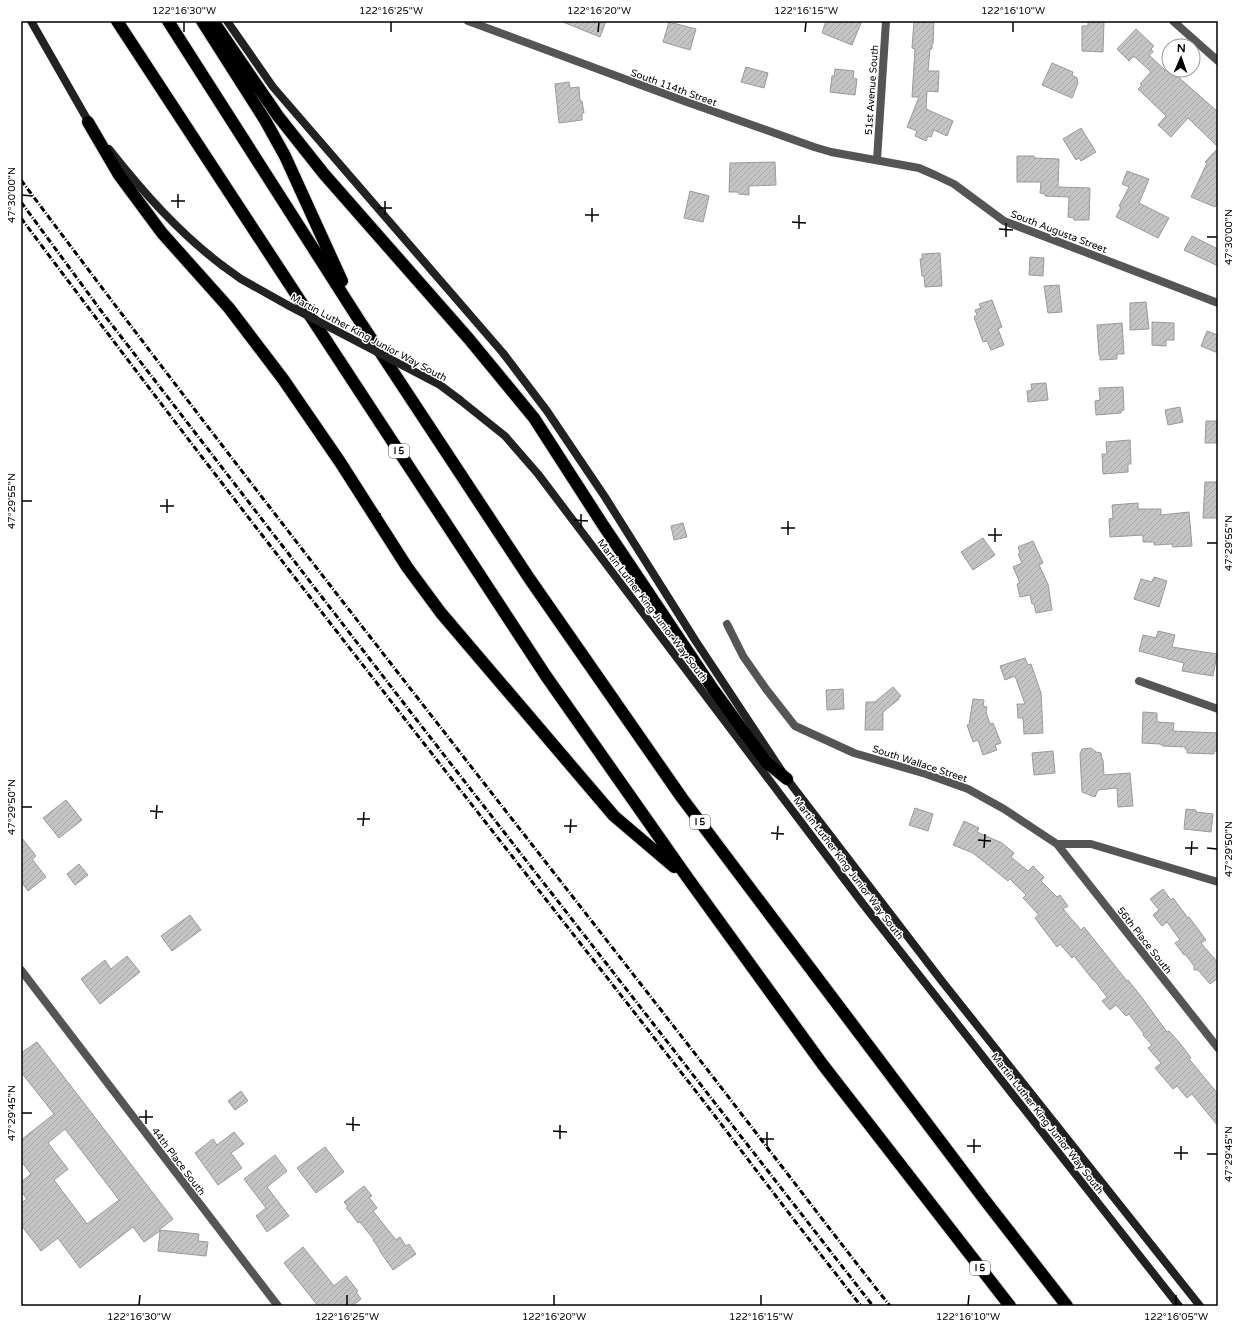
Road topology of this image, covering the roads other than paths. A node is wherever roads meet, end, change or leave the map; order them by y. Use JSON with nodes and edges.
{"nodes":[{"id":1,"x":31,"y":21,"type":"edge"},
{"id":2,"x":117,"y":21,"type":"edge"},
{"id":3,"x":168,"y":21,"type":"edge"},
{"id":4,"x":202,"y":21,"type":"edge"},
{"id":5,"x":213,"y":21,"type":"edge"},
{"id":6,"x":226,"y":21,"type":"edge"},
{"id":7,"x":468,"y":21,"type":"edge"},
{"id":8,"x":886,"y":21,"type":"edge"},
{"id":9,"x":1172,"y":21,"type":"edge"},
{"id":10,"x":1218,"y":61,"type":"edge"},
{"id":11,"x":88,"y":122,"type":"junction"},
{"id":12,"x":877,"y":160,"type":"junction"},
{"id":13,"x":1218,"y":302,"type":"edge"},
{"id":14,"x":359,"y":320,"type":"junction"},
{"id":15,"x":727,"y":624,"type":"dead end"},
{"id":16,"x":1139,"y":681,"type":"dead end"},
{"id":17,"x":1218,"y":709,"type":"edge"},
{"id":18,"x":787,"y":779,"type":"junction"},
{"id":19,"x":1056,"y":844,"type":"junction"},
{"id":20,"x":687,"y":877,"type":"junction"},
{"id":21,"x":1218,"y":882,"type":"edge"},
{"id":22,"x":21,"y":970,"type":"edge"},
{"id":23,"x":1218,"y":1048,"type":"edge"},
{"id":24,"x":278,"y":1306,"type":"edge"},
{"id":25,"x":1010,"y":1306,"type":"edge"},
{"id":26,"x":1067,"y":1306,"type":"edge"},
{"id":27,"x":1179,"y":1306,"type":"edge"},
{"id":28,"x":1200,"y":1306,"type":"edge"}],
"edges":[{"from":1,"to":11,"type":"main road","name":"Martin Luther King Junior Way South"},
{"from":2,"to":20,"type":"highway","number":"I 5"},
{"from":3,"to":14,"type":"highway","number":"I 5"},
{"from":4,"to":14,"type":"highway"},
{"from":5,"to":18,"type":"highway"},
{"from":6,"to":18,"type":"main road","name":"Martin Luther King Junior Way South"},
{"from":7,"to":12,"type":"street","name":"South 114th Street"},
{"from":8,"to":12,"type":"street","name":"51st Avenue South"},
{"from":9,"to":10,"type":"street"},
{"from":11,"to":20,"type":"highway"},
{"from":11,"to":27,"type":"main road","name":"Martin Luther King Junior Way South","bridge":true},
{"from":12,"to":13,"type":"street","name":"South Augusta Street"},
{"from":14,"to":26,"type":"highway","number":"I 5"},
{"from":15,"to":19,"type":"street","name":"South Wallace Street"},
{"from":16,"to":17,"type":"street"},
{"from":18,"to":28,"type":"main road","name":"Martin Luther King Junior Way South"},
{"from":19,"to":21,"type":"street"},
{"from":19,"to":23,"type":"street","name":"56th Place South"},
{"from":20,"to":25,"type":"highway","number":"I 5"},
{"from":22,"to":24,"type":"street","name":"44th Place South"}]}
